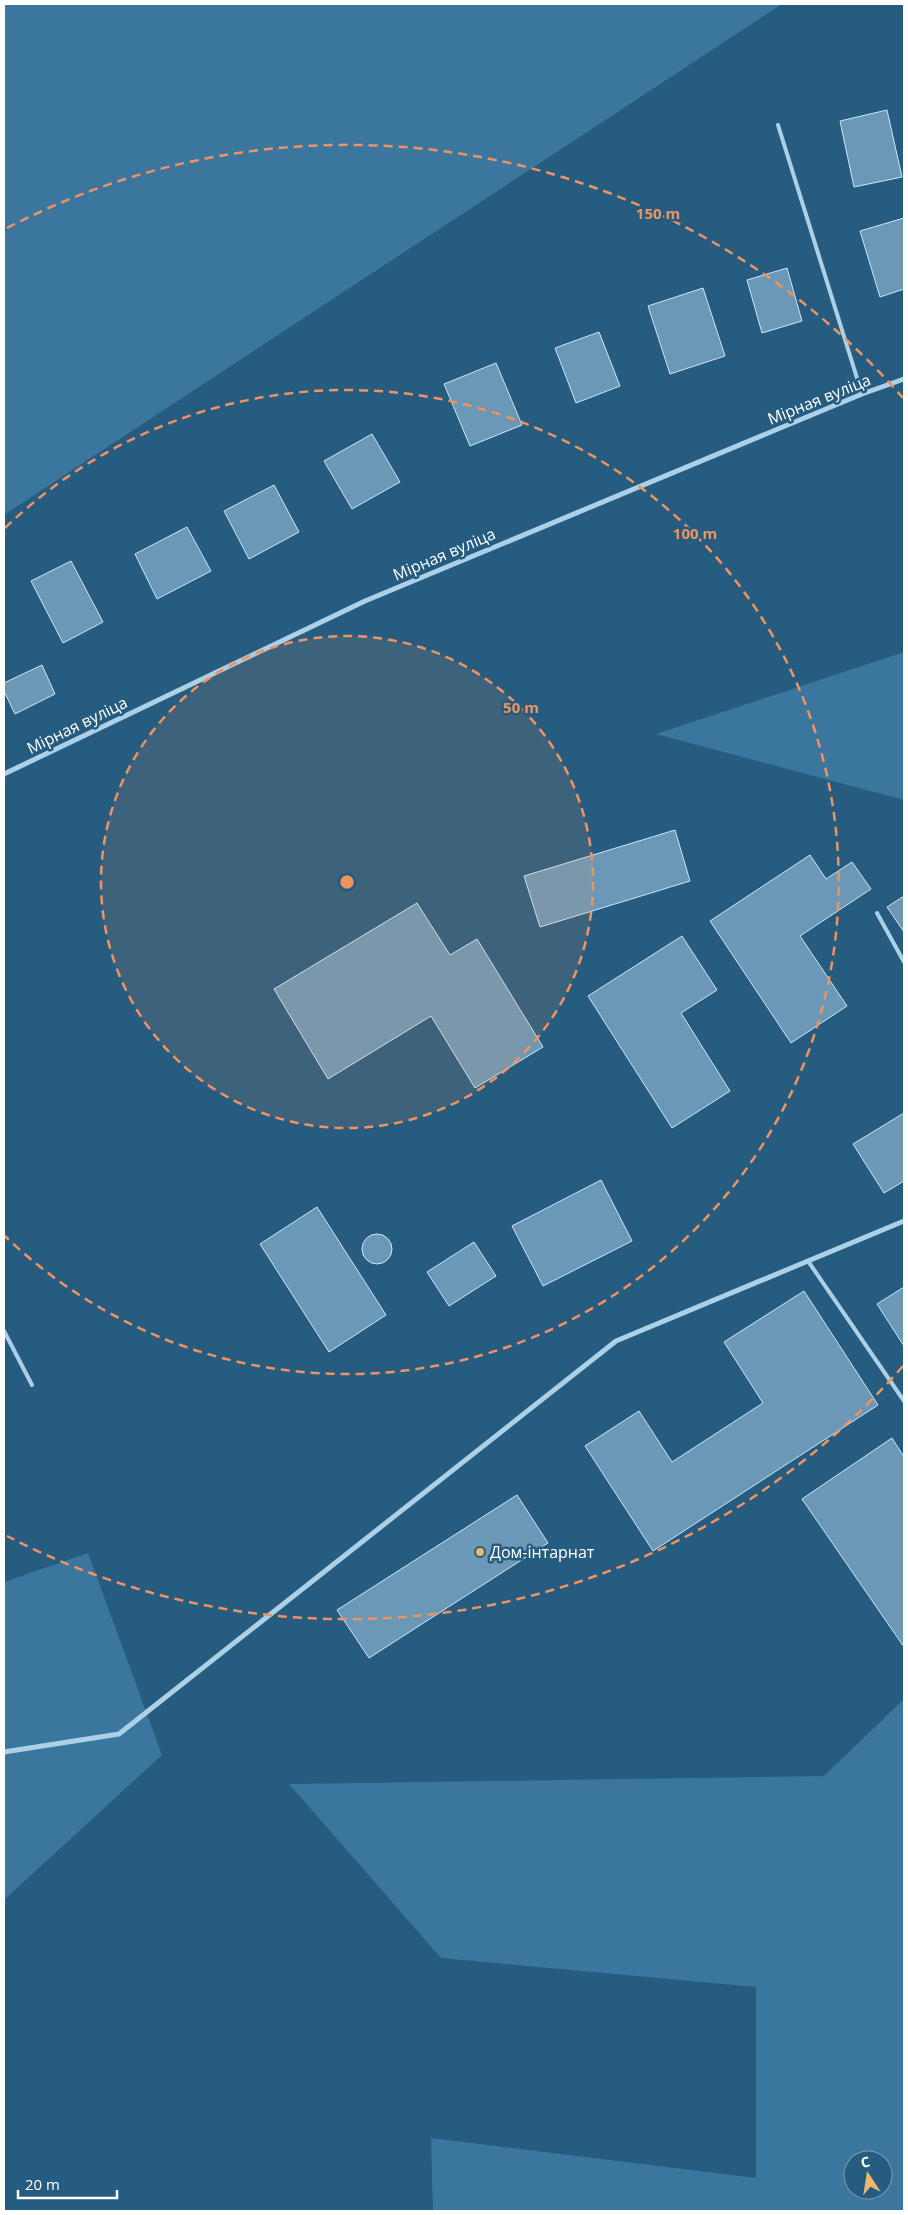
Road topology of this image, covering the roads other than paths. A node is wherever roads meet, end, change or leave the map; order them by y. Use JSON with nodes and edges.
{"nodes":[{"id":1,"x":778,"y":125,"type":"dead end"},
{"id":2,"x":904,"y":379,"type":"edge"},
{"id":3,"x":862,"y":394,"type":"junction"},
{"id":4,"x":4,"y":774,"type":"edge"},
{"id":5,"x":877,"y":913,"type":"dead end"},
{"id":6,"x":904,"y":962,"type":"edge"},
{"id":7,"x":904,"y":1221,"type":"edge"},
{"id":8,"x":808,"y":1261,"type":"junction"},
{"id":9,"x":4,"y":1331,"type":"edge"},
{"id":10,"x":32,"y":1385,"type":"dead end"},
{"id":11,"x":904,"y":1401,"type":"edge"},
{"id":12,"x":4,"y":1752,"type":"edge"}],
"edges":[{"from":1,"to":3,"type":"lane"},
{"from":2,"to":3,"type":"street","name":"Мірная вуліца"},
{"from":3,"to":4,"type":"street","name":"Мірная вуліца"},
{"from":5,"to":6,"type":"lane"},
{"from":7,"to":8,"type":"street"},
{"from":8,"to":11,"type":"lane"},
{"from":8,"to":12,"type":"street"},
{"from":9,"to":10,"type":"lane"}]}
